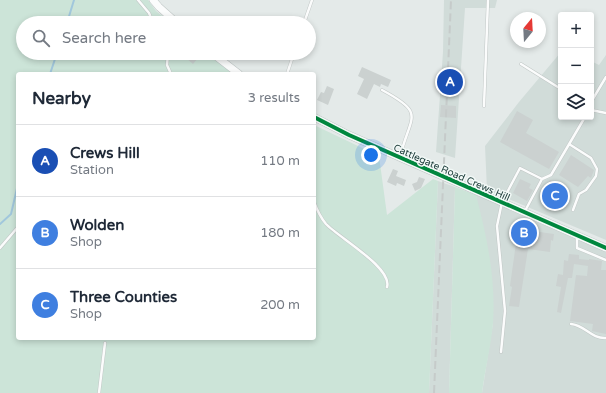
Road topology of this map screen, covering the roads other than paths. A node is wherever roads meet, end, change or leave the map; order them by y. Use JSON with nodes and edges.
{"nodes":[{"id":1,"x":138,"y":0,"type":"edge"},
{"id":2,"x":153,"y":0,"type":"edge"},
{"id":3,"x":312,"y":0,"type":"edge"},
{"id":4,"x":488,"y":0,"type":"edge"},
{"id":5,"x":150,"y":16,"type":"edge"},
{"id":6,"x":169,"y":16,"type":"edge"},
{"id":7,"x":306,"y":16,"type":"edge"},
{"id":8,"x":167,"y":60,"type":"edge"},
{"id":9,"x":221,"y":60,"type":"edge"},
{"id":10,"x":292,"y":60,"type":"edge"},
{"id":11,"x":521,"y":64,"type":"dead end"},
{"id":12,"x":170,"y":72,"type":"edge"},
{"id":13,"x":237,"y":72,"type":"edge"},
{"id":14,"x":288,"y":72,"type":"edge"},
{"id":15,"x":606,"y":77,"type":"edge"},
{"id":16,"x":558,"y":87,"type":"edge"},
{"id":17,"x":382,"y":90,"type":"dead end"},
{"id":18,"x":594,"y":97,"type":"edge"},
{"id":19,"x":484,"y":106,"type":"dead end"},
{"id":20,"x":594,"y":111,"type":"edge"},
{"id":21,"x":606,"y":113,"type":"edge"},
{"id":22,"x":316,"y":118,"type":"edge"},
{"id":23,"x":583,"y":120,"type":"edge"},
{"id":24,"x":569,"y":144,"type":"junction"},
{"id":25,"x":400,"y":157,"type":"junction"},
{"id":26,"x":542,"y":179,"type":"junction"},
{"id":27,"x":502,"y":202,"type":"junction"},
{"id":28,"x":316,"y":205,"type":"edge"},
{"id":29,"x":572,"y":210,"type":"dead end"},
{"id":30,"x":524,"y":213,"type":"junction"},
{"id":31,"x":16,"y":229,"type":"edge"},
{"id":32,"x":577,"y":236,"type":"junction"},
{"id":33,"x":0,"y":248,"type":"edge"},
{"id":34,"x":606,"y":248,"type":"edge"},
{"id":35,"x":606,"y":260,"type":"edge"},
{"id":36,"x":386,"y":287,"type":"dead end"},
{"id":37,"x":571,"y":324,"type":"dead end"},
{"id":38,"x":606,"y":338,"type":"edge"},
{"id":39,"x":105,"y":343,"type":"dead end"},
{"id":40,"x":501,"y":352,"type":"dead end"},
{"id":41,"x":99,"y":393,"type":"edge"}],
"edges":[{"from":1,"to":5,"type":"lane"},
{"from":2,"to":6,"type":"street"},
{"from":3,"to":7,"type":"lane"},
{"from":4,"to":19,"type":"lane"},
{"from":8,"to":12,"type":"lane"},
{"from":9,"to":13,"type":"street"},
{"from":10,"to":14,"type":"lane"},
{"from":11,"to":16,"type":"lane"},
{"from":15,"to":18,"type":"lane"},
{"from":17,"to":25,"type":"lane"},
{"from":20,"to":21,"type":"lane"},
{"from":22,"to":25,"type":"street","name":"Cattlegate Road Crews Hill"},
{"from":23,"to":24,"type":"lane"},
{"from":24,"to":26,"type":"lane"},
{"from":24,"to":29,"type":"lane"},
{"from":25,"to":27,"type":"street","name":"Cattlegate Road Crews Hill"},
{"from":26,"to":27,"type":"lane"},
{"from":26,"to":30,"type":"lane"},
{"from":27,"to":30,"type":"street","name":"Cattlegate Road Crews Hill"},
{"from":27,"to":40,"type":"lane"},
{"from":28,"to":36,"type":"lane"},
{"from":30,"to":32,"type":"street","name":"Cattlegate Road Crews Hill"},
{"from":31,"to":33,"type":"lane"},
{"from":32,"to":34,"type":"street","name":"Cattlegate Road Crews Hill"},
{"from":32,"to":35,"type":"lane"},
{"from":37,"to":38,"type":"lane"},
{"from":39,"to":41,"type":"lane"}]}
